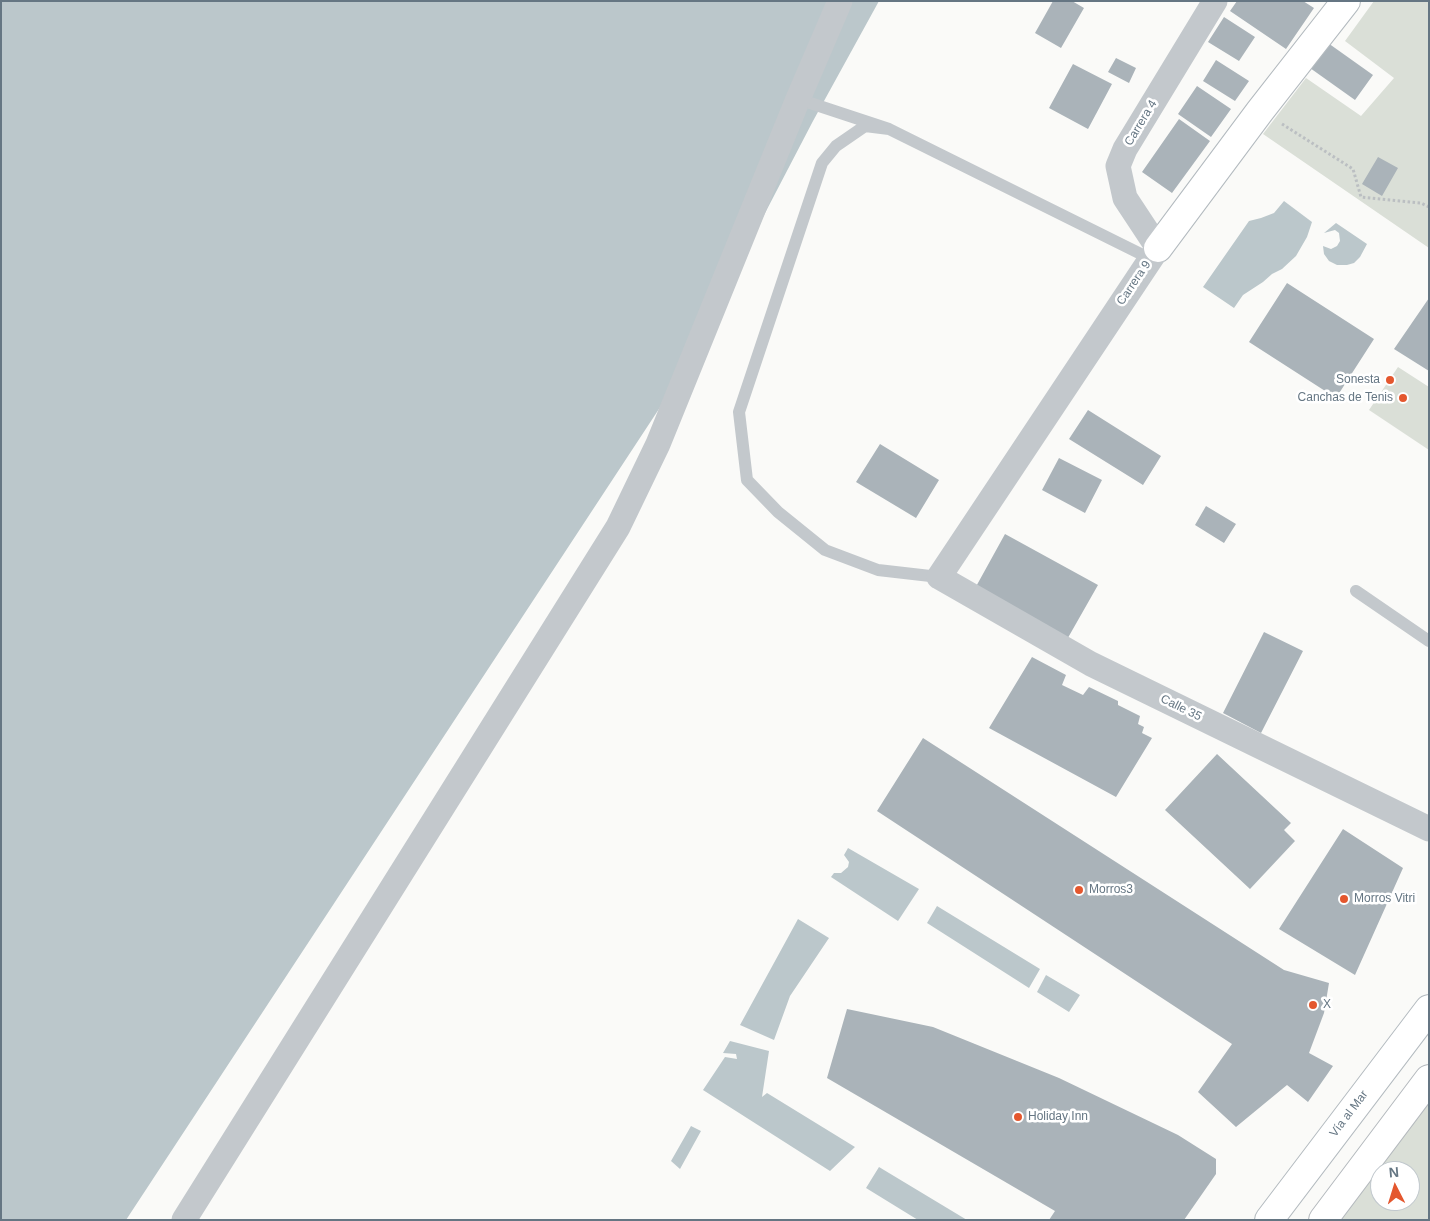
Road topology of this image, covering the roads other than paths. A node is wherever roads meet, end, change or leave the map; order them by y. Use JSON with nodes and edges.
{"nodes":[{"id":1,"x":840,"y":1,"type":"edge"},
{"id":2,"x":1215,"y":1,"type":"edge"},
{"id":3,"x":1346,"y":1,"type":"edge"},
{"id":4,"x":798,"y":99,"type":"junction"},
{"id":5,"x":889,"y":129,"type":"junction"},
{"id":6,"x":1154,"y":254,"type":"junction"},
{"id":7,"x":940,"y":577,"type":"junction"},
{"id":8,"x":1356,"y":591,"type":"dead end"},
{"id":9,"x":1429,"y":641,"type":"edge"},
{"id":10,"x":1429,"y":829,"type":"edge"},
{"id":11,"x":1429,"y":1009,"type":"edge"},
{"id":12,"x":1429,"y":1079,"type":"edge"},
{"id":13,"x":184,"y":1220,"type":"edge"},
{"id":14,"x":1269,"y":1220,"type":"edge"},
{"id":15,"x":1323,"y":1220,"type":"edge"}],
"edges":[{"from":1,"to":4,"type":"street"},
{"from":2,"to":6,"type":"street","name":"Carrera 4"},
{"from":3,"to":6,"type":"main road","name":"Carrera 9"},
{"from":4,"to":5,"type":"lane"},
{"from":4,"to":13,"type":"street"},
{"from":5,"to":6,"type":"lane"},
{"from":5,"to":7,"type":"lane"},
{"from":6,"to":7,"type":"street","name":"Carrera 9"},
{"from":7,"to":10,"type":"street","name":"Calle 35"},
{"from":8,"to":9,"type":"lane"},
{"from":11,"to":14,"type":"main road","name":"Vía al Mar"},
{"from":12,"to":15,"type":"main road"}]}
